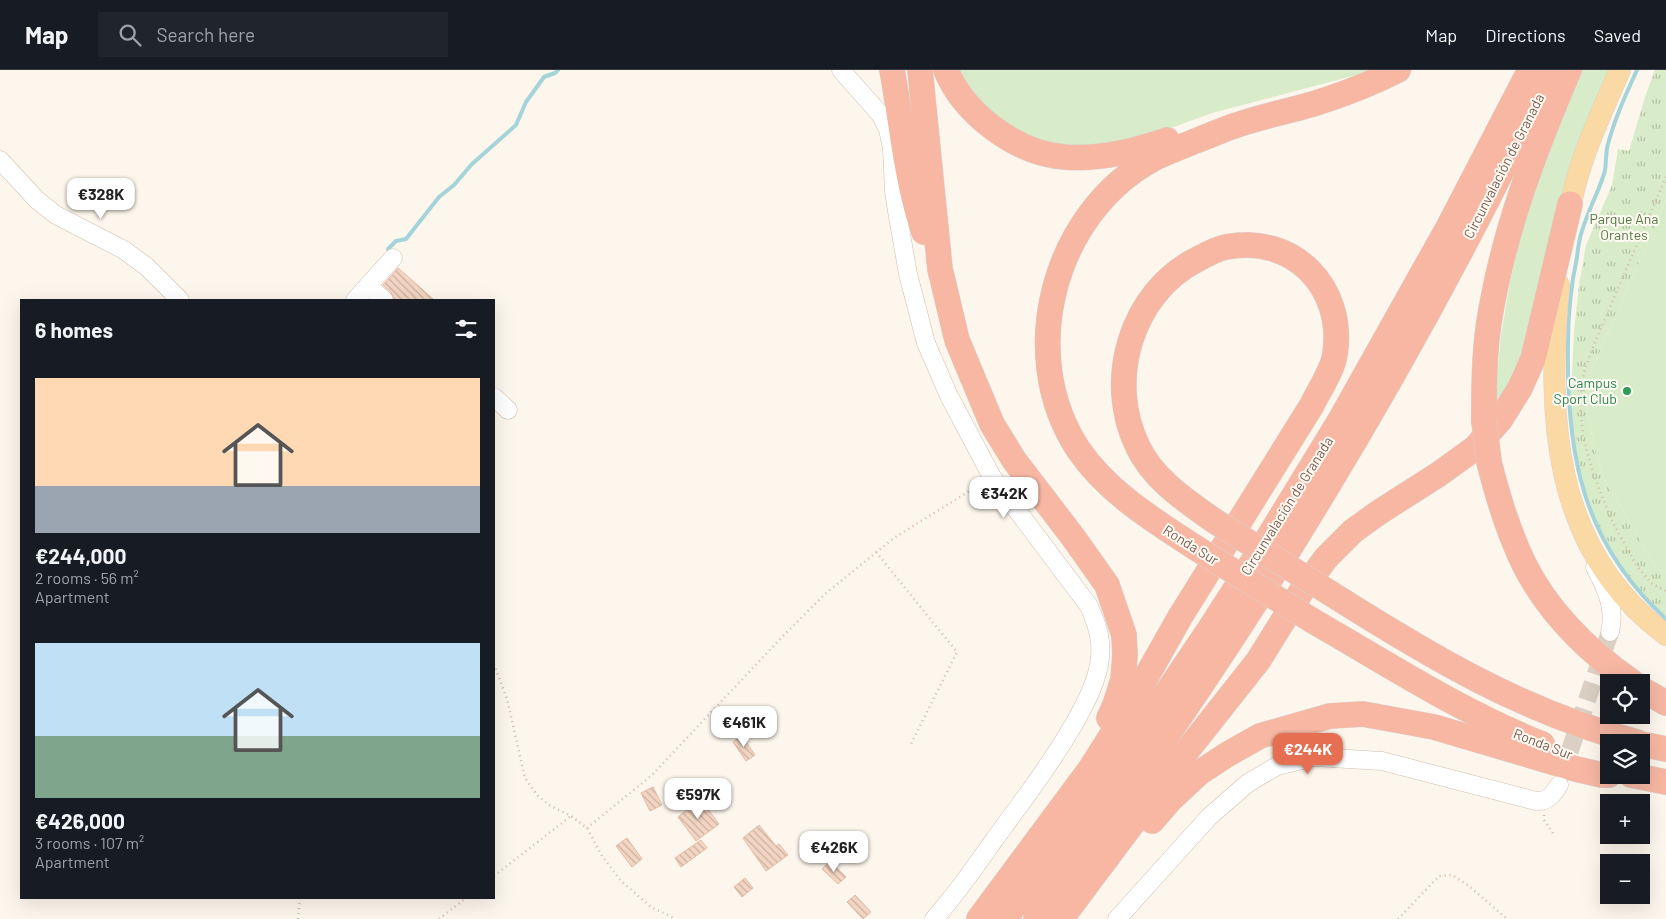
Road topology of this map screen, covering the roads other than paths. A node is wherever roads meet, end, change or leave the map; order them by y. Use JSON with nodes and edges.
{"nodes":[{"id":1,"x":841,"y":70,"type":"edge"},
{"id":2,"x":892,"y":70,"type":"edge"},
{"id":3,"x":920,"y":70,"type":"edge"},
{"id":4,"x":946,"y":70,"type":"edge"},
{"id":5,"x":1398,"y":70,"type":"edge"},
{"id":6,"x":1530,"y":70,"type":"edge"},
{"id":7,"x":1551,"y":70,"type":"edge"},
{"id":8,"x":1569,"y":70,"type":"edge"},
{"id":9,"x":1620,"y":70,"type":"edge"},
{"id":10,"x":849,"y":77,"type":"edge"},
{"id":11,"x":1240,"y":124,"type":"junction"},
{"id":12,"x":0,"y":160,"type":"edge"},
{"id":13,"x":1570,"y":204,"type":"junction"},
{"id":14,"x":393,"y":258,"type":"dead end"},
{"id":15,"x":940,"y":269,"type":"junction"},
{"id":16,"x":368,"y":286,"type":"junction"},
{"id":17,"x":179,"y":299,"type":"edge"},
{"id":18,"x":356,"y":299,"type":"edge"},
{"id":19,"x":383,"y":299,"type":"edge"},
{"id":20,"x":495,"y":398,"type":"edge"},
{"id":21,"x":508,"y":410,"type":"dead end"},
{"id":22,"x":1233,"y":532,"type":"edge"},
{"id":23,"x":1233,"y":532,"type":"edge"},
{"id":24,"x":1233,"y":532,"type":"edge"},
{"id":25,"x":1233,"y":532,"type":"edge"},
{"id":26,"x":1582,"y":532,"type":"junction"},
{"id":27,"x":1610,"y":632,"type":"tunnel mouth"},
{"id":28,"x":1666,"y":635,"type":"edge"},
{"id":29,"x":1620,"y":674,"type":"edge"},
{"id":30,"x":1650,"y":694,"type":"edge"},
{"id":31,"x":1666,"y":703,"type":"edge"},
{"id":32,"x":1603,"y":734,"type":"edge"},
{"id":33,"x":1650,"y":746,"type":"edge"},
{"id":34,"x":1666,"y":749,"type":"edge"},
{"id":35,"x":1600,"y":764,"type":"edge"},
{"id":36,"x":1600,"y":775,"type":"edge"},
{"id":37,"x":1650,"y":779,"type":"edge"},
{"id":38,"x":1666,"y":782,"type":"edge"},
{"id":39,"x":1559,"y":784,"type":"tunnel mouth"},
{"id":40,"x":1058,"y":814,"type":"junction"},
{"id":41,"x":1076,"y":899,"type":"junction"},
{"id":42,"x":934,"y":919,"type":"edge"},
{"id":43,"x":980,"y":919,"type":"edge"},
{"id":44,"x":1005,"y":919,"type":"edge"},
{"id":45,"x":1036,"y":919,"type":"edge"},
{"id":46,"x":1061,"y":919,"type":"edge"},
{"id":47,"x":1117,"y":919,"type":"edge"}],
"edges":[{"from":1,"to":10,"type":"street"},
{"from":2,"to":15,"type":"highway"},
{"from":3,"to":15,"type":"highway"},
{"from":4,"to":11,"type":"highway"},
{"from":5,"to":11,"type":"highway"},
{"from":6,"to":44,"type":"highway","name":"Circunvalación de Granada"},
{"from":7,"to":45,"type":"highway","name":"Circunvalación de Granada"},
{"from":8,"to":29,"type":"highway","bridge":true},
{"from":9,"to":13,"type":"main road"},
{"from":10,"to":42,"type":"street"},
{"from":11,"to":35,"type":"highway","name":"Ronda Sur","bridge":true},
{"from":12,"to":17,"type":"street"},
{"from":13,"to":26,"type":"main road"},
{"from":13,"to":41,"type":"highway"},
{"from":14,"to":16,"type":"street"},
{"from":15,"to":40,"type":"highway"},
{"from":16,"to":18,"type":"street"},
{"from":16,"to":19,"type":"street"},
{"from":20,"to":21,"type":"street"},
{"from":22,"to":32,"type":"highway","bridge":true},
{"from":23,"to":24,"type":"highway","bridge":true},
{"from":25,"to":40,"type":"highway","bridge":true},
{"from":26,"to":27,"type":"street"},
{"from":26,"to":28,"type":"main road"},
{"from":30,"to":31,"type":"highway"},
{"from":33,"to":34,"type":"highway"},
{"from":36,"to":41,"type":"highway"},
{"from":37,"to":38,"type":"highway"},
{"from":39,"to":47,"type":"street"},
{"from":40,"to":43,"type":"highway"},
{"from":41,"to":46,"type":"highway"}]}
